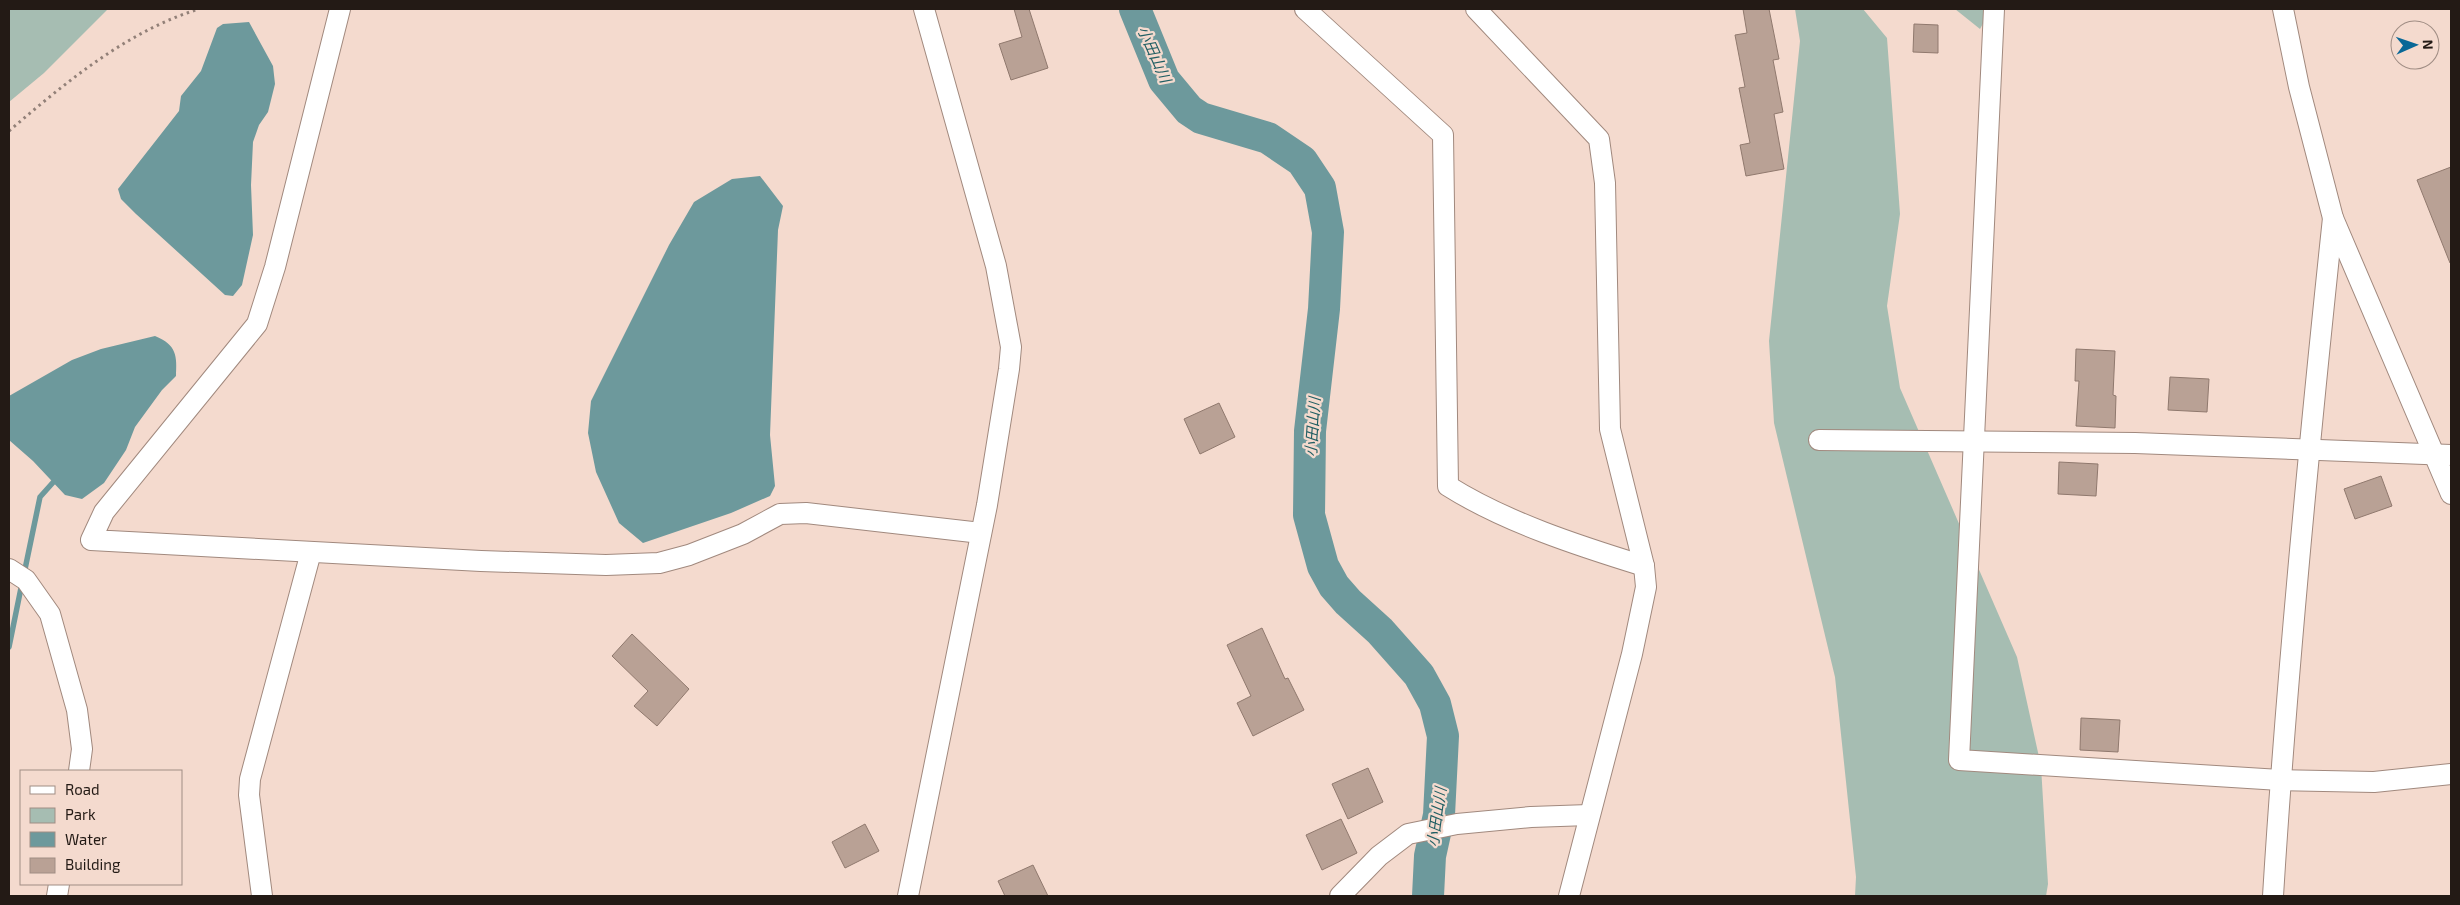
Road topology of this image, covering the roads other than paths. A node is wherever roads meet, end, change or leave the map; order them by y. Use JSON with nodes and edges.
{"nodes":[{"id":1,"x":340,"y":9,"type":"edge"},
{"id":2,"x":924,"y":9,"type":"edge"},
{"id":3,"x":1305,"y":9,"type":"edge"},
{"id":4,"x":1476,"y":9,"type":"edge"},
{"id":5,"x":1994,"y":9,"type":"edge"},
{"id":6,"x":2283,"y":9,"type":"edge"},
{"id":7,"x":2333,"y":218,"type":"junction"},
{"id":8,"x":1819,"y":440,"type":"dead end"},
{"id":9,"x":1975,"y":440,"type":"junction"},
{"id":10,"x":2308,"y":450,"type":"junction"},
{"id":11,"x":2444,"y":454,"type":"edge"},
{"id":12,"x":2451,"y":494,"type":"edge"},
{"id":13,"x":981,"y":533,"type":"junction"},
{"id":14,"x":311,"y":552,"type":"junction"},
{"id":15,"x":1644,"y":566,"type":"junction"},
{"id":16,"x":9,"y":569,"type":"edge"},
{"id":17,"x":79,"y":770,"type":"edge"},
{"id":18,"x":2451,"y":774,"type":"edge"},
{"id":19,"x":2280,"y":780,"type":"junction"},
{"id":20,"x":1589,"y":815,"type":"junction"},
{"id":21,"x":262,"y":896,"type":"edge"},
{"id":22,"x":908,"y":896,"type":"edge"},
{"id":23,"x":1340,"y":896,"type":"edge"},
{"id":24,"x":1569,"y":896,"type":"edge"},
{"id":25,"x":2274,"y":896,"type":"edge"}],
"edges":[{"from":1,"to":14,"type":"street"},
{"from":2,"to":13,"type":"street"},
{"from":3,"to":15,"type":"street"},
{"from":4,"to":15,"type":"street"},
{"from":5,"to":9,"type":"street"},
{"from":6,"to":7,"type":"street"},
{"from":7,"to":10,"type":"street"},
{"from":7,"to":11,"type":"street"},
{"from":8,"to":9,"type":"street"},
{"from":9,"to":10,"type":"street"},
{"from":9,"to":19,"type":"street"},
{"from":10,"to":11,"type":"street"},
{"from":10,"to":19,"type":"street"},
{"from":11,"to":12,"type":"street"},
{"from":13,"to":14,"type":"street"},
{"from":13,"to":22,"type":"street"},
{"from":14,"to":21,"type":"street"},
{"from":15,"to":20,"type":"street"},
{"from":16,"to":17,"type":"street"},
{"from":18,"to":19,"type":"street"},
{"from":19,"to":25,"type":"street"},
{"from":20,"to":23,"type":"street"},
{"from":20,"to":24,"type":"street"}]}
